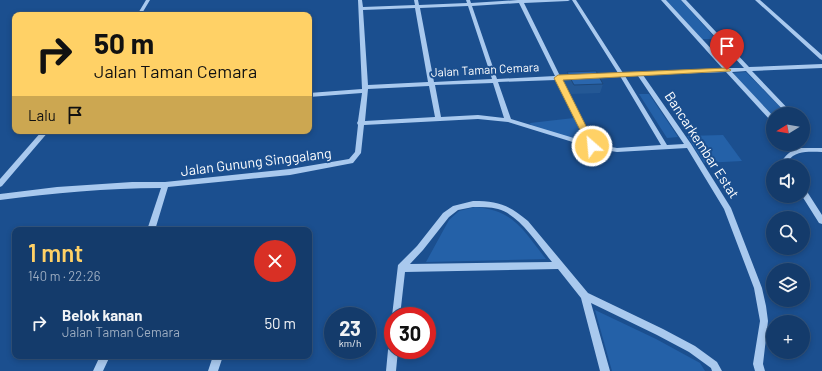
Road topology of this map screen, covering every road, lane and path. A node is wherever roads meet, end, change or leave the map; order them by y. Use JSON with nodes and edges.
{"nodes":[{"id":1,"x":148,"y":0,"type":"edge"},
{"id":2,"x":360,"y":0,"type":"edge"},
{"id":3,"x":416,"y":0,"type":"edge"},
{"id":4,"x":568,"y":0,"type":"edge"},
{"id":5,"x":574,"y":0,"type":"edge"},
{"id":6,"x":663,"y":0,"type":"edge"},
{"id":7,"x":683,"y":0,"type":"edge"},
{"id":8,"x":757,"y":0,"type":"edge"},
{"id":9,"x":521,"y":1,"type":"edge"},
{"id":10,"x":469,"y":2,"type":"edge"},
{"id":11,"x":417,"y":6,"type":"junction"},
{"id":12,"x":360,"y":8,"type":"junction"},
{"id":13,"x":141,"y":12,"type":"edge"},
{"id":14,"x":822,"y":58,"type":"edge"},
{"id":15,"x":822,"y":66,"type":"edge"},
{"id":16,"x":727,"y":70,"type":"junction"},
{"id":17,"x":747,"y":70,"type":"junction"},
{"id":18,"x":622,"y":75,"type":"junction"},
{"id":19,"x":640,"y":75,"type":"junction"},
{"id":20,"x":586,"y":76,"type":"edge"},
{"id":21,"x":579,"y":77,"type":"edge"},
{"id":22,"x":558,"y":78,"type":"junction"},
{"id":23,"x":495,"y":80,"type":"junction"},
{"id":24,"x":432,"y":84,"type":"junction"},
{"id":25,"x":365,"y":89,"type":"junction"},
{"id":26,"x":312,"y":95,"type":"edge"},
{"id":27,"x":783,"y":107,"type":"edge"},
{"id":28,"x":766,"y":112,"type":"edge"},
{"id":29,"x":438,"y":119,"type":"junction"},
{"id":30,"x":508,"y":120,"type":"junction"},
{"id":31,"x":360,"y":124,"type":"junction"},
{"id":32,"x":43,"y":134,"type":"edge"},
{"id":33,"x":592,"y":146,"type":"junction"},
{"id":34,"x":689,"y":146,"type":"junction"},
{"id":35,"x":665,"y":147,"type":"junction"},
{"id":36,"x":822,"y":150,"type":"edge"},
{"id":37,"x":786,"y":159,"type":"edge"},
{"id":38,"x":0,"y":184,"type":"edge"},
{"id":39,"x":166,"y":185,"type":"junction"},
{"id":40,"x":0,"y":197,"type":"edge"},
{"id":41,"x":810,"y":203,"type":"edge"},
{"id":42,"x":822,"y":221,"type":"edge"},
{"id":43,"x":152,"y":227,"type":"edge"},
{"id":44,"x":558,"y":265,"type":"junction"},
{"id":45,"x":401,"y":268,"type":"junction"},
{"id":46,"x":585,"y":296,"type":"junction"},
{"id":47,"x":397,"y":307,"type":"edge"},
{"id":48,"x":104,"y":359,"type":"edge"},
{"id":49,"x":217,"y":359,"type":"edge"},
{"id":50,"x":392,"y":359,"type":"edge"},
{"id":51,"x":98,"y":371,"type":"edge"},
{"id":52,"x":213,"y":371,"type":"edge"},
{"id":53,"x":391,"y":371,"type":"edge"},
{"id":54,"x":605,"y":371,"type":"edge"},
{"id":55,"x":717,"y":371,"type":"edge"},
{"id":56,"x":760,"y":371,"type":"edge"}],
"edges":[{"from":1,"to":13,"type":"street"},
{"from":2,"to":12,"type":"street","name":"Jalan Gunung Singgalang"},
{"from":3,"to":11,"type":"street"},
{"from":4,"to":9,"type":"street"},
{"from":5,"to":18,"type":"street"},
{"from":6,"to":16,"type":"street"},
{"from":7,"to":17,"type":"street"},
{"from":8,"to":14,"type":"street"},
{"from":9,"to":10,"type":"street"},
{"from":9,"to":22,"type":"street"},
{"from":10,"to":11,"type":"street"},
{"from":10,"to":23,"type":"street"},
{"from":11,"to":12,"type":"street"},
{"from":11,"to":24,"type":"street"},
{"from":12,"to":25,"type":"street","name":"Jalan Gunung Singgalang"},
{"from":15,"to":17,"type":"street"},
{"from":16,"to":17,"type":"street"},
{"from":16,"to":19,"type":"street"},
{"from":16,"to":28,"type":"street"},
{"from":17,"to":27,"type":"street"},
{"from":18,"to":19,"type":"street"},
{"from":18,"to":20,"type":"street"},
{"from":18,"to":35,"type":"street"},
{"from":19,"to":34,"type":"street","name":"Bancarkembar Estat"},
{"from":21,"to":22,"type":"street","name":"Jalan Taman Cemara"},
{"from":22,"to":23,"type":"street","name":"Jalan Taman Cemara"},
{"from":22,"to":33,"type":"street"},
{"from":23,"to":24,"type":"street","name":"Jalan Taman Cemara"},
{"from":23,"to":30,"type":"street"},
{"from":24,"to":25,"type":"street","name":"Jalan Taman Cemara"},
{"from":24,"to":29,"type":"street"},
{"from":25,"to":26,"type":"street","name":"Jalan Taman Cemara"},
{"from":25,"to":31,"type":"street","name":"Jalan Gunung Singgalang"},
{"from":29,"to":30,"type":"street"},
{"from":29,"to":31,"type":"street"},
{"from":30,"to":33,"type":"street"},
{"from":31,"to":39,"type":"street","name":"Jalan Gunung Singgalang"},
{"from":32,"to":38,"type":"street"},
{"from":33,"to":35,"type":"street"},
{"from":34,"to":35,"type":"street"},
{"from":34,"to":56,"type":"street","name":"Bancarkembar Estat"},
{"from":36,"to":37,"type":"street"},
{"from":39,"to":40,"type":"street","name":"Jalan Gunung Singgalang"},
{"from":39,"to":43,"type":"street"},
{"from":41,"to":42,"type":"street"},
{"from":44,"to":45,"type":"street"},
{"from":44,"to":45,"type":"street"},
{"from":44,"to":46,"type":"street"},
{"from":45,"to":47,"type":"street"},
{"from":46,"to":54,"type":"street"},
{"from":46,"to":55,"type":"street"},
{"from":48,"to":51,"type":"street"},
{"from":49,"to":52,"type":"street"},
{"from":50,"to":53,"type":"street"}]}
